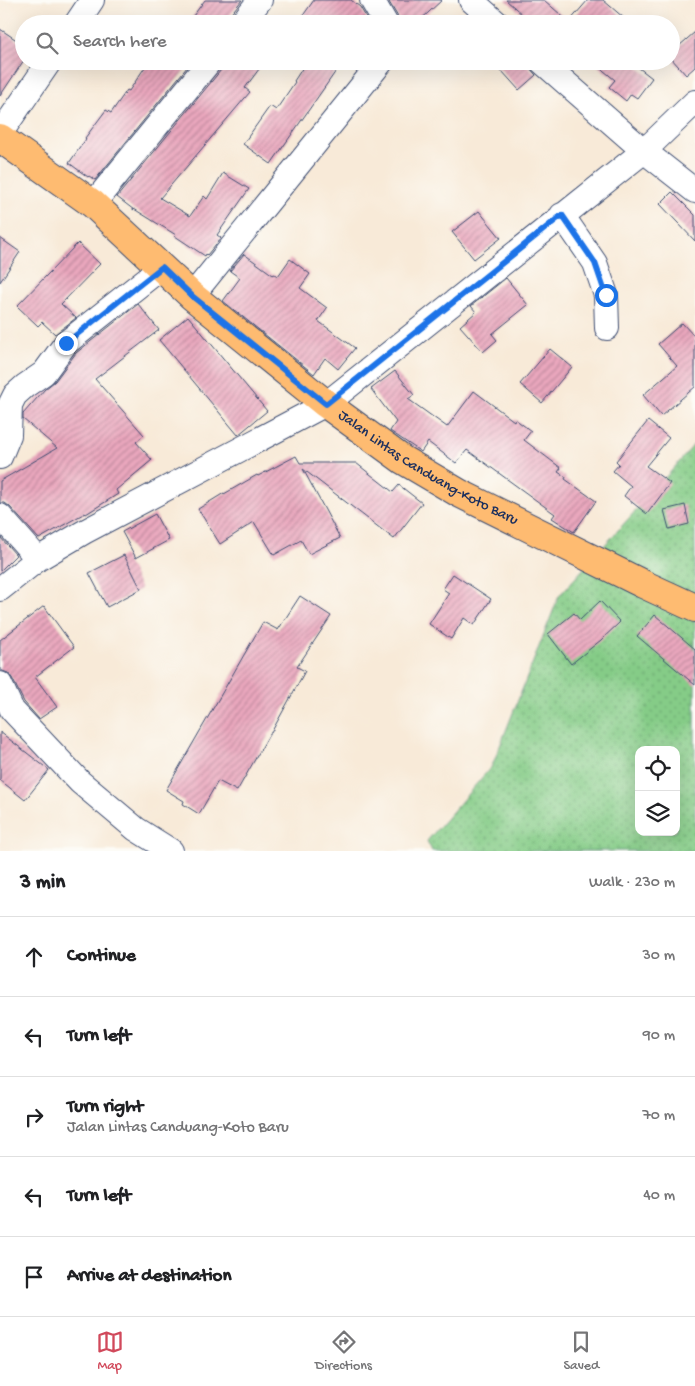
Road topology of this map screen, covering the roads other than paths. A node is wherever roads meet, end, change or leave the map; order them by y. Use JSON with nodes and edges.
{"nodes":[{"id":1,"x":92,"y":0,"type":"edge"},
{"id":2,"x":260,"y":0,"type":"edge"},
{"id":3,"x":372,"y":0,"type":"edge"},
{"id":4,"x":471,"y":0,"type":"edge"},
{"id":5,"x":82,"y":15,"type":"edge"},
{"id":6,"x":248,"y":15,"type":"edge"},
{"id":7,"x":381,"y":15,"type":"edge"},
{"id":8,"x":488,"y":15,"type":"edge"},
{"id":9,"x":44,"y":70,"type":"edge"},
{"id":10,"x":203,"y":70,"type":"edge"},
{"id":11,"x":375,"y":70,"type":"edge"},
{"id":12,"x":551,"y":70,"type":"edge"},
{"id":13,"x":695,"y":102,"type":"edge"},
{"id":14,"x":0,"y":136,"type":"edge"},
{"id":15,"x":644,"y":151,"type":"junction"},
{"id":16,"x":695,"y":192,"type":"edge"},
{"id":17,"x":93,"y":204,"type":"junction"},
{"id":18,"x":562,"y":215,"type":"junction"},
{"id":19,"x":162,"y":267,"type":"junction"},
{"id":20,"x":192,"y":296,"type":"junction"},
{"id":21,"x":608,"y":328,"type":"dead end"},
{"id":22,"x":326,"y":404,"type":"junction"},
{"id":23,"x":0,"y":458,"type":"edge"},
{"id":24,"x":0,"y":516,"type":"edge"},
{"id":25,"x":38,"y":559,"type":"junction"},
{"id":26,"x":0,"y":589,"type":"edge"},
{"id":27,"x":695,"y":608,"type":"edge"},
{"id":28,"x":0,"y":684,"type":"edge"},
{"id":29,"x":171,"y":851,"type":"edge"}],
"edges":[{"from":1,"to":5,"type":"street"},
{"from":2,"to":6,"type":"street"},
{"from":3,"to":7,"type":"street"},
{"from":4,"to":8,"type":"street"},
{"from":9,"to":14,"type":"street"},
{"from":10,"to":17,"type":"street"},
{"from":11,"to":20,"type":"street"},
{"from":12,"to":15,"type":"street"},
{"from":13,"to":15,"type":"street"},
{"from":14,"to":17,"type":"main road","name":"Jalan Lintas Canduang-Koto Baru"},
{"from":15,"to":16,"type":"street"},
{"from":15,"to":18,"type":"street"},
{"from":17,"to":19,"type":"main road","name":"Jalan Lintas Canduang-Koto Baru"},
{"from":18,"to":21,"type":"street"},
{"from":18,"to":22,"type":"street"},
{"from":19,"to":20,"type":"main road","name":"Jalan Lintas Canduang-Koto Baru"},
{"from":19,"to":23,"type":"street"},
{"from":20,"to":22,"type":"main road","name":"Jalan Lintas Canduang-Koto Baru"},
{"from":22,"to":25,"type":"street"},
{"from":22,"to":27,"type":"main road","name":"Jalan Lintas Canduang-Koto Baru"},
{"from":24,"to":25,"type":"street"},
{"from":25,"to":26,"type":"street"},
{"from":28,"to":29,"type":"street"}]}
